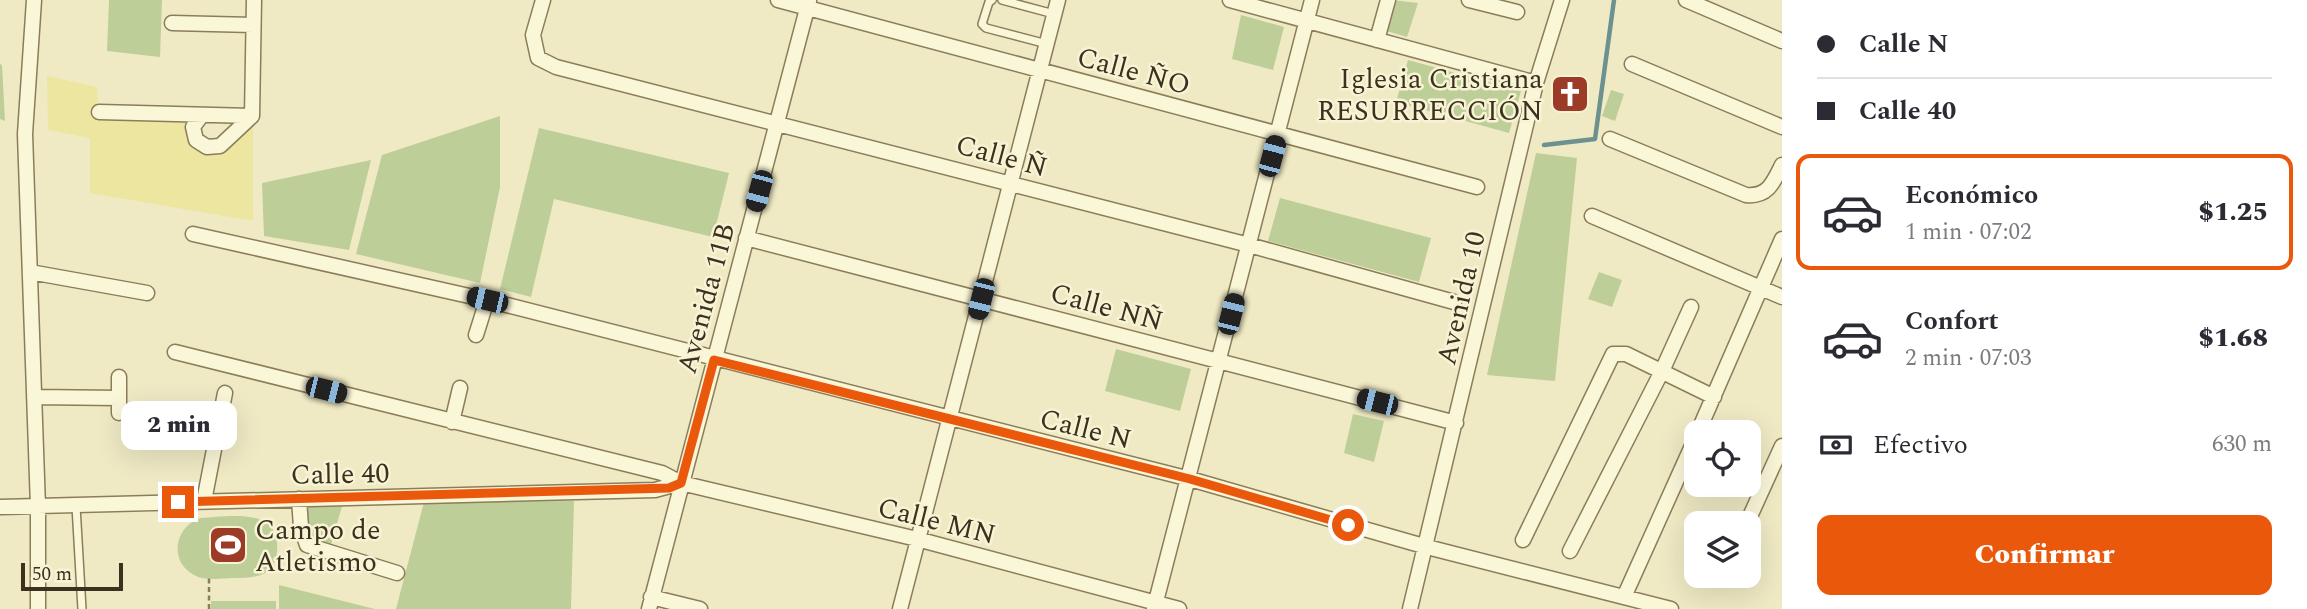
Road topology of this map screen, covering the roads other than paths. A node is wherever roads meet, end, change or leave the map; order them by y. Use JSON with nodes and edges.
{"nodes":[{"id":1,"x":34,"y":0,"type":"edge"},
{"id":2,"x":254,"y":0,"type":"edge"},
{"id":3,"x":543,"y":0,"type":"edge"},
{"id":4,"x":778,"y":0,"type":"edge"},
{"id":5,"x":992,"y":0,"type":"edge"},
{"id":6,"x":1002,"y":0,"type":"edge"},
{"id":7,"x":1230,"y":0,"type":"edge"},
{"id":8,"x":1312,"y":0,"type":"edge"},
{"id":9,"x":1388,"y":0,"type":"edge"},
{"id":10,"x":1469,"y":0,"type":"edge"},
{"id":11,"x":1562,"y":0,"type":"edge"},
{"id":12,"x":1686,"y":0,"type":"edge"},
{"id":13,"x":1252,"y":3,"type":"edge"},
{"id":14,"x":809,"y":4,"type":"edge"},
{"id":15,"x":1056,"y":7,"type":"edge"},
{"id":16,"x":1517,"y":12,"type":"dead end"},
{"id":17,"x":1307,"y":20,"type":"junction"},
{"id":18,"x":172,"y":23,"type":"dead end"},
{"id":19,"x":253,"y":25,"type":"junction"},
{"id":20,"x":1377,"y":40,"type":"junction"},
{"id":21,"x":1782,"y":41,"type":"edge"},
{"id":22,"x":1046,"y":44,"type":"junction"},
{"id":23,"x":1632,"y":64,"type":"dead end"},
{"id":24,"x":1040,"y":70,"type":"junction"},
{"id":25,"x":1536,"y":83,"type":"junction"},
{"id":26,"x":99,"y":112,"type":"dead end"},
{"id":27,"x":202,"y":115,"type":"junction"},
{"id":28,"x":252,"y":116,"type":"junction"},
{"id":29,"x":777,"y":122,"type":"junction"},
{"id":30,"x":1782,"y":127,"type":"edge"},
{"id":31,"x":1277,"y":134,"type":"junction"},
{"id":32,"x":1610,"y":139,"type":"dead end"},
{"id":33,"x":1782,"y":166,"type":"edge"},
{"id":34,"x":1011,"y":183,"type":"junction"},
{"id":35,"x":1477,"y":187,"type":"dead end"},
{"id":36,"x":1592,"y":216,"type":"dead end"},
{"id":37,"x":193,"y":234,"type":"dead end"},
{"id":38,"x":746,"y":238,"type":"junction"},
{"id":39,"x":1782,"y":239,"type":"edge"},
{"id":40,"x":1249,"y":244,"type":"junction"},
{"id":41,"x":30,"y":272,"type":"junction"},
{"id":42,"x":1761,"y":286,"type":"junction"},
{"id":43,"x":147,"y":293,"type":"dead end"},
{"id":44,"x":1782,"y":296,"type":"edge"},
{"id":45,"x":981,"y":299,"type":"junction"},
{"id":46,"x":487,"y":300,"type":"junction"},
{"id":47,"x":1454,"y":302,"type":"dead end"},
{"id":48,"x":1691,"y":307,"type":"dead end"},
{"id":49,"x":476,"y":335,"type":"dead end"},
{"id":50,"x":175,"y":352,"type":"dead end"},
{"id":51,"x":714,"y":360,"type":"junction"},
{"id":52,"x":1219,"y":361,"type":"junction"},
{"id":53,"x":1662,"y":371,"type":"junction"},
{"id":54,"x":119,"y":377,"type":"dead end"},
{"id":55,"x":460,"y":388,"type":"dead end"},
{"id":56,"x":225,"y":393,"type":"dead end"},
{"id":57,"x":34,"y":397,"type":"junction"},
{"id":58,"x":1714,"y":397,"type":"junction"},
{"id":59,"x":119,"y":398,"type":"junction"},
{"id":60,"x":118,"y":413,"type":"dead end"},
{"id":61,"x":950,"y":419,"type":"junction"},
{"id":62,"x":1703,"y":420,"type":"edge"},
{"id":63,"x":452,"y":422,"type":"junction"},
{"id":64,"x":1456,"y":423,"type":"junction"},
{"id":65,"x":1782,"y":446,"type":"edge"},
{"id":66,"x":1684,"y":464,"type":"edge"},
{"id":67,"x":1190,"y":479,"type":"junction"},
{"id":68,"x":681,"y":483,"type":"junction"},
{"id":69,"x":299,"y":499,"type":"junction"},
{"id":70,"x":204,"y":501,"type":"junction"},
{"id":71,"x":76,"y":506,"type":"junction"},
{"id":72,"x":0,"y":507,"type":"edge"},
{"id":73,"x":38,"y":507,"type":"junction"},
{"id":74,"x":1752,"y":511,"type":"edge"},
{"id":75,"x":918,"y":539,"type":"junction"},
{"id":76,"x":1523,"y":540,"type":"dead end"},
{"id":77,"x":1427,"y":547,"type":"junction"},
{"id":78,"x":1570,"y":551,"type":"dead end"},
{"id":79,"x":397,"y":573,"type":"dead end"},
{"id":80,"x":1624,"y":597,"type":"junction"},
{"id":81,"x":650,"y":603,"type":"edge"},
{"id":82,"x":1155,"y":606,"type":"edge"},
{"id":83,"x":38,"y":609,"type":"edge"},
{"id":84,"x":82,"y":609,"type":"edge"},
{"id":85,"x":700,"y":609,"type":"edge"},
{"id":86,"x":900,"y":609,"type":"edge"},
{"id":87,"x":1179,"y":609,"type":"edge"},
{"id":88,"x":1410,"y":609,"type":"edge"},
{"id":89,"x":1671,"y":609,"type":"edge"}],
"edges":[{"from":1,"to":41,"type":"street"},
{"from":2,"to":19,"type":"street"},
{"from":3,"to":29,"type":"street","name":"Calle Ñ"},
{"from":4,"to":14,"type":"street","name":"Calle ÑO"},
{"from":5,"to":22,"type":"lane"},
{"from":6,"to":15,"type":"lane"},
{"from":7,"to":13,"type":"street"},
{"from":8,"to":17,"type":"street"},
{"from":9,"to":20,"type":"street"},
{"from":10,"to":16,"type":"street"},
{"from":11,"to":25,"type":"street","name":"Avenida 10"},
{"from":12,"to":21,"type":"street"},
{"from":13,"to":17,"type":"street"},
{"from":14,"to":24,"type":"street","name":"Calle ÑO"},
{"from":14,"to":29,"type":"street","name":"Avenida 11B"},
{"from":15,"to":22,"type":"street"},
{"from":17,"to":20,"type":"street"},
{"from":17,"to":31,"type":"street"},
{"from":18,"to":19,"type":"street"},
{"from":19,"to":28,"type":"street"},
{"from":20,"to":25,"type":"street"},
{"from":22,"to":24,"type":"street"},
{"from":23,"to":30,"type":"street"},
{"from":24,"to":31,"type":"street","name":"Calle ÑO"},
{"from":24,"to":34,"type":"street"},
{"from":25,"to":64,"type":"street","name":"Avenida 10"},
{"from":26,"to":27,"type":"street"},
{"from":27,"to":28,"type":"street"},
{"from":27,"to":28,"type":"street"},
{"from":29,"to":34,"type":"street","name":"Calle Ñ"},
{"from":29,"to":38,"type":"street","name":"Avenida 11B"},
{"from":31,"to":35,"type":"street","name":"Calle ÑO"},
{"from":31,"to":40,"type":"street"},
{"from":32,"to":33,"type":"street"},
{"from":34,"to":40,"type":"street","name":"Calle Ñ"},
{"from":34,"to":45,"type":"street"},
{"from":36,"to":42,"type":"street"},
{"from":37,"to":46,"type":"street","name":"Calle N"},
{"from":38,"to":45,"type":"street","name":"Calle NÑ"},
{"from":38,"to":51,"type":"street","name":"Avenida 11B"},
{"from":39,"to":42,"type":"street"},
{"from":40,"to":47,"type":"street","name":"Calle Ñ"},
{"from":40,"to":52,"type":"street"},
{"from":41,"to":43,"type":"street"},
{"from":41,"to":57,"type":"street"},
{"from":42,"to":44,"type":"street"},
{"from":42,"to":58,"type":"street"},
{"from":45,"to":52,"type":"street","name":"Calle NÑ"},
{"from":45,"to":61,"type":"street"},
{"from":46,"to":49,"type":"street"},
{"from":46,"to":51,"type":"street","name":"Calle N"},
{"from":48,"to":53,"type":"street"},
{"from":50,"to":63,"type":"street","name":"Calle MN"},
{"from":51,"to":61,"type":"street","name":"Calle N"},
{"from":51,"to":68,"type":"street","name":"Avenida 11B"},
{"from":52,"to":64,"type":"street","name":"Calle NÑ"},
{"from":52,"to":67,"type":"street"},
{"from":53,"to":58,"type":"street"},
{"from":53,"to":76,"type":"street"},
{"from":53,"to":78,"type":"street"},
{"from":54,"to":59,"type":"street"},
{"from":55,"to":63,"type":"street"},
{"from":56,"to":70,"type":"street"},
{"from":57,"to":59,"type":"street"},
{"from":57,"to":73,"type":"street"},
{"from":58,"to":62,"type":"street"},
{"from":59,"to":60,"type":"street"},
{"from":61,"to":67,"type":"street","name":"Calle N"},
{"from":61,"to":75,"type":"street"},
{"from":63,"to":68,"type":"street","name":"Calle MN"},
{"from":64,"to":77,"type":"street","name":"Avenida 10"},
{"from":65,"to":74,"type":"street"},
{"from":66,"to":80,"type":"street"},
{"from":67,"to":77,"type":"street","name":"Calle N"},
{"from":67,"to":82,"type":"street"},
{"from":68,"to":69,"type":"street","name":"Calle 40"},
{"from":68,"to":75,"type":"street","name":"Calle MN"},
{"from":68,"to":81,"type":"street","name":"Avenida 11B"},
{"from":69,"to":70,"type":"street","name":"Calle 40"},
{"from":69,"to":79,"type":"street"},
{"from":70,"to":71,"type":"street","name":"Calle 40"},
{"from":71,"to":73,"type":"street","name":"Calle 40"},
{"from":71,"to":84,"type":"lane"},
{"from":72,"to":73,"type":"street","name":"Calle 40"},
{"from":73,"to":83,"type":"street"},
{"from":75,"to":82,"type":"street","name":"Calle MN"},
{"from":75,"to":86,"type":"street"},
{"from":77,"to":80,"type":"street","name":"Calle N"},
{"from":77,"to":88,"type":"street","name":"Avenida 10"},
{"from":80,"to":89,"type":"street","name":"Calle N"},
{"from":81,"to":85,"type":"street"},
{"from":82,"to":87,"type":"street","name":"Calle MN"}]}
